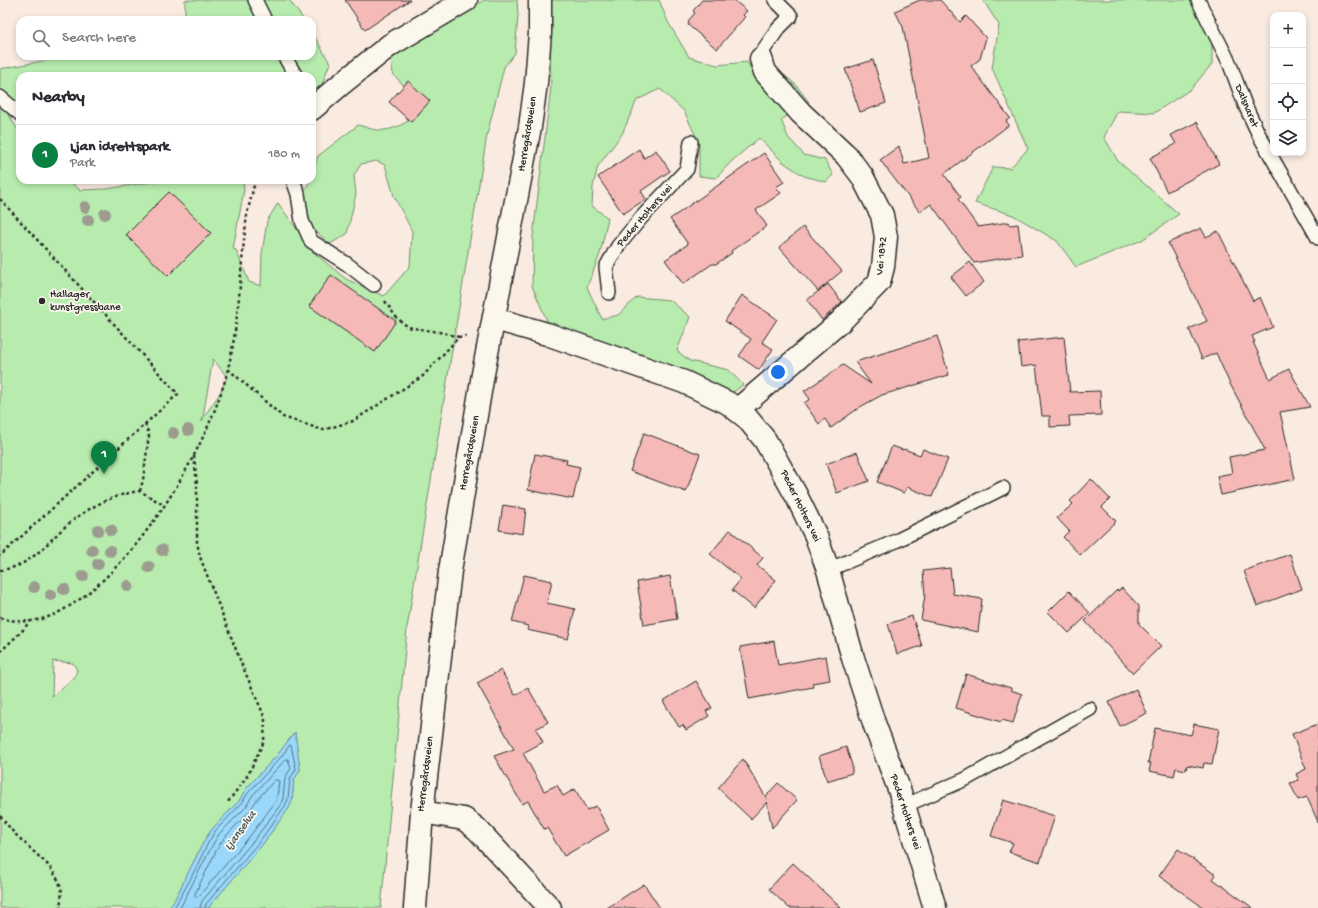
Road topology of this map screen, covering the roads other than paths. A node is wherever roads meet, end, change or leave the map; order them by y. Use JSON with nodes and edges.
{"nodes":[{"id":1,"x":255,"y":0,"type":"edge"},
{"id":2,"x":466,"y":0,"type":"edge"},
{"id":3,"x":540,"y":0,"type":"edge"},
{"id":4,"x":775,"y":0,"type":"edge"},
{"id":5,"x":1198,"y":0,"type":"edge"},
{"id":6,"x":263,"y":16,"type":"edge"},
{"id":7,"x":761,"y":58,"type":"joint"},
{"id":8,"x":286,"y":60,"type":"edge"},
{"id":9,"x":294,"y":72,"type":"edge"},
{"id":10,"x":0,"y":97,"type":"edge"},
{"id":11,"x":316,"y":102,"type":"edge"},
{"id":12,"x":16,"y":111,"type":"edge"},
{"id":13,"x":691,"y":142,"type":"dead end"},
{"id":14,"x":294,"y":184,"type":"edge"},
{"id":15,"x":1318,"y":238,"type":"edge"},
{"id":16,"x":374,"y":284,"type":"road end"},
{"id":17,"x":608,"y":293,"type":"dead end"},
{"id":18,"x":494,"y":323,"type":"junction"},
{"id":19,"x":737,"y":410,"type":"junction"},
{"id":20,"x":1003,"y":488,"type":"dead end"},
{"id":21,"x":828,"y":570,"type":"junction"},
{"id":22,"x":1090,"y":710,"type":"dead end"},
{"id":23,"x":904,"y":806,"type":"junction"},
{"id":24,"x":422,"y":812,"type":"junction"},
{"id":25,"x":415,"y":908,"type":"edge"},
{"id":26,"x":550,"y":908,"type":"edge"},
{"id":27,"x":935,"y":908,"type":"edge"}],
"edges":[{"from":1,"to":6,"type":"lane"},
{"from":2,"to":11,"type":"street"},
{"from":3,"to":18,"type":"street","name":"Herregårdsveien"},
{"from":4,"to":7,"type":"lane"},
{"from":5,"to":15,"type":"lane","name":"Dalsnaret"},
{"from":7,"to":19,"type":"street","name":"Vei 1872"},
{"from":8,"to":9,"type":"lane"},
{"from":10,"to":12,"type":"lane"},
{"from":13,"to":17,"type":"lane","name":"Peder Holters vei"},
{"from":14,"to":16,"type":"lane"},
{"from":18,"to":19,"type":"street","name":"Peder Holters vei"},
{"from":18,"to":24,"type":"street","name":"Herregårdsveien"},
{"from":19,"to":21,"type":"street","name":"Peder Holters vei"},
{"from":20,"to":21,"type":"lane"},
{"from":21,"to":23,"type":"street","name":"Peder Holters vei"},
{"from":22,"to":23,"type":"lane"},
{"from":23,"to":27,"type":"street","name":"Peder Holters vei"},
{"from":24,"to":25,"type":"street","name":"Herregårdsveien"},
{"from":24,"to":26,"type":"street"}]}
